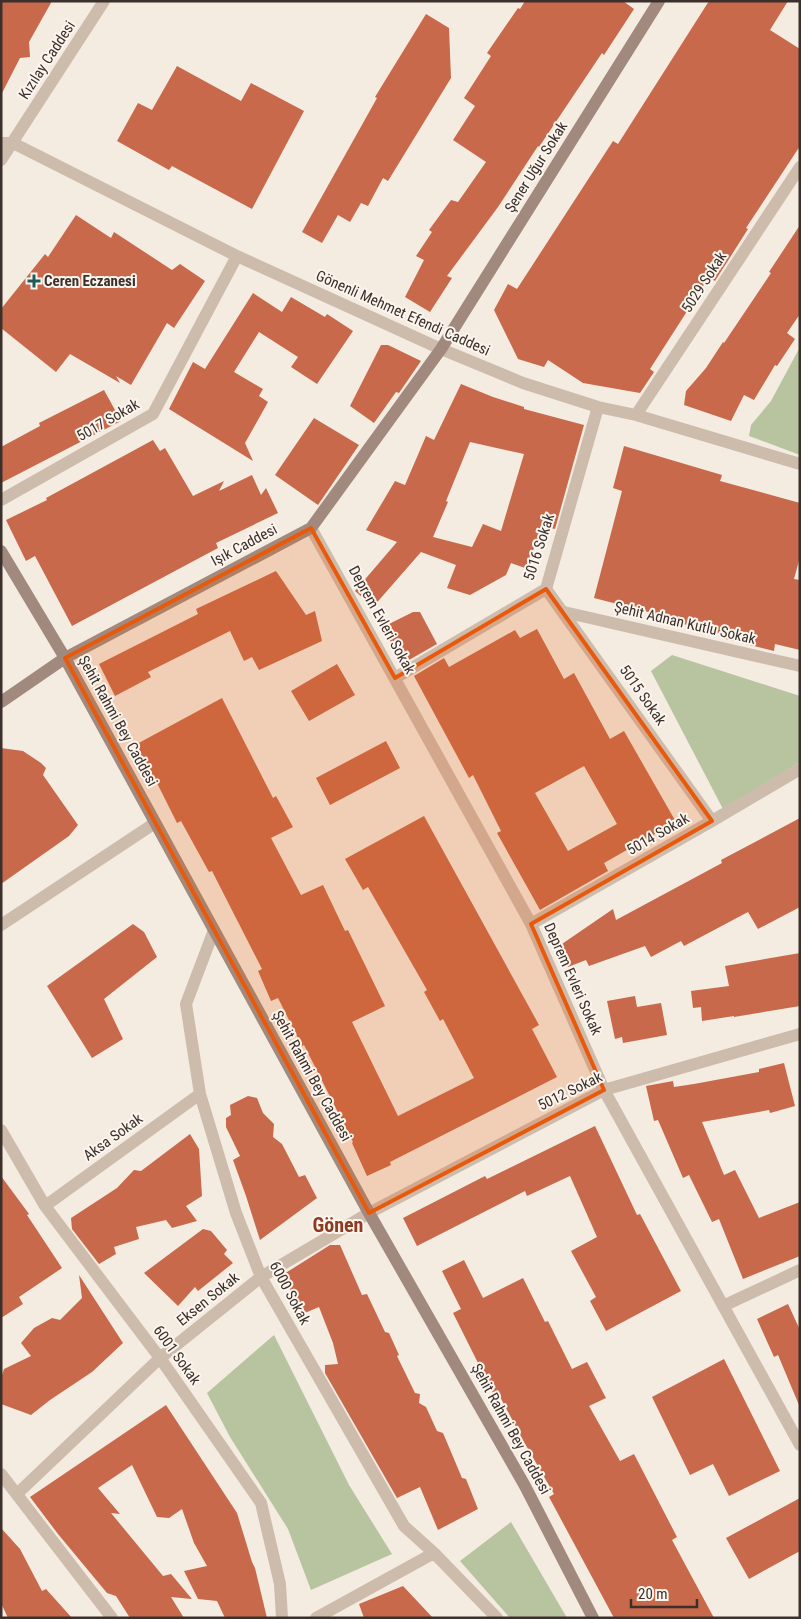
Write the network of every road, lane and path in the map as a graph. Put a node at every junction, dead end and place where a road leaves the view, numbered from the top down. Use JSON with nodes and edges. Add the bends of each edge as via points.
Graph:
{"nodes":[{"id":1,"x":104,"y":1,"type":"edge"},
{"id":2,"x":659,"y":1,"type":"edge"},
{"id":3,"x":7,"y":143,"type":"edge"},
{"id":4,"x":1,"y":160,"type":"edge"},
{"id":5,"x":800,"y":167,"type":"edge"},
{"id":6,"x":237,"y":256,"type":"junction"},
{"id":7,"x":440,"y":349,"type":"junction"},
{"id":8,"x":598,"y":407,"type":"junction"},
{"id":9,"x":636,"y":415,"type":"junction"},
{"id":10,"x":800,"y":464,"type":"edge"},
{"id":11,"x":1,"y":500,"type":"edge"},
{"id":12,"x":311,"y":528,"type":"junction"},
{"id":13,"x":1,"y":551,"type":"edge"},
{"id":14,"x":546,"y":589,"type":"junction"},
{"id":15,"x":564,"y":612,"type":"junction"},
{"id":16,"x":66,"y":658,"type":"junction"},
{"id":17,"x":800,"y":666,"type":"edge"},
{"id":18,"x":395,"y":678,"type":"junction"},
{"id":19,"x":1,"y":702,"type":"edge"},
{"id":20,"x":800,"y":769,"type":"edge"},
{"id":21,"x":712,"y":822,"type":"junction"},
{"id":22,"x":155,"y":823,"type":"junction"},
{"id":23,"x":531,"y":924,"type":"junction"},
{"id":24,"x":1,"y":925,"type":"edge"},
{"id":25,"x":214,"y":930,"type":"junction"},
{"id":26,"x":800,"y":1034,"type":"edge"},
{"id":27,"x":604,"y":1090,"type":"junction"},
{"id":28,"x":200,"y":1094,"type":"junction"},
{"id":29,"x":1,"y":1130,"type":"edge"},
{"id":30,"x":44,"y":1206,"type":"junction"},
{"id":31,"x":369,"y":1213,"type":"junction"},
{"id":32,"x":800,"y":1270,"type":"edge"},
{"id":33,"x":261,"y":1277,"type":"junction"},
{"id":34,"x":723,"y":1306,"type":"junction"},
{"id":35,"x":160,"y":1358,"type":"junction"},
{"id":36,"x":800,"y":1445,"type":"edge"},
{"id":37,"x":1,"y":1474,"type":"edge"},
{"id":38,"x":18,"y":1493,"type":"junction"},
{"id":39,"x":434,"y":1553,"type":"junction"},
{"id":40,"x":112,"y":1618,"type":"edge"},
{"id":41,"x":282,"y":1618,"type":"edge"},
{"id":42,"x":316,"y":1618,"type":"edge"},
{"id":43,"x":497,"y":1618,"type":"edge"},
{"id":44,"x":593,"y":1618,"type":"edge"}],
"edges":[{"from":1,"to":3,"type":"street","name":"Kızılay Caddesi"},
{"from":2,"to":7,"type":"main road","name":"Şener Uğur Sokak"},
{"from":3,"to":4,"type":"street","name":"Kızılay Caddesi"},
{"from":3,"to":6,"type":"street","name":"Gönenli Mehmet Efendi Caddesi"},
{"from":5,"to":9,"type":"street","name":"5029 Sokak"},
{"from":6,"to":7,"type":"street","name":"Gönenli Mehmet Efendi Caddesi"},
{"from":6,"to":11,"type":"street","name":"5017 Sokak","via":[[153,414]]},
{"from":7,"to":8,"type":"street","name":"Gönenli Mehmet Efendi Caddesi","via":[[523,383]]},
{"from":7,"to":12,"type":"main road","name":"Işık Caddesi"},
{"from":8,"to":9,"type":"street","name":"Gönenli Mehmet Efendi Caddesi"},
{"from":8,"to":14,"type":"street","name":"5016 Sokak"},
{"from":9,"to":10,"type":"street","name":"Gönenli Mehmet Efendi Caddesi"},
{"from":12,"to":16,"type":"main road","name":"Işık Caddesi"},
{"from":12,"to":18,"type":"street","name":"Deprem Evleri Sokak"},
{"from":13,"to":16,"type":"main road","name":"Şehit Rahmi Bey Caddesi"},
{"from":14,"to":15,"type":"street","name":"5015 Sokak"},
{"from":14,"to":18,"type":"street","name":"5016 Sokak"},
{"from":15,"to":17,"type":"street","name":"Şehit Adnan Kutlu Sokak"},
{"from":15,"to":21,"type":"street","name":"5015 Sokak"},
{"from":16,"to":19,"type":"main road","name":"Işık Caddesi"},
{"from":16,"to":22,"type":"main road","name":"Şehit Rahmi Bey Caddesi"},
{"from":18,"to":23,"type":"street","name":"Deprem Evleri Sokak"},
{"from":20,"to":21,"type":"street","name":"5014 Sokak"},
{"from":21,"to":23,"type":"street","name":"5014 Sokak"},
{"from":22,"to":24,"type":"street"},
{"from":22,"to":25,"type":"main road","name":"Şehit Rahmi Bey Caddesi"},
{"from":23,"to":27,"type":"street","name":"Deprem Evleri Sokak"},
{"from":25,"to":28,"type":"street","name":"6000 Sokak","via":[[186,1004]]},
{"from":25,"to":31,"type":"main road","name":"Şehit Rahmi Bey Caddesi"},
{"from":26,"to":27,"type":"street","name":"5012 Sokak"},
{"from":27,"to":31,"type":"street","name":"5012 Sokak"},
{"from":27,"to":34,"type":"street","name":"Deprem Evleri Sokak"},
{"from":28,"to":30,"type":"street","name":"Aksa Sokak"},
{"from":28,"to":33,"type":"street","name":"6000 Sokak","via":[[236,1213]]},
{"from":29,"to":30,"type":"street","name":"6001 Sokak"},
{"from":30,"to":35,"type":"street","name":"6001 Sokak"},
{"from":31,"to":33,"type":"street","name":"Eksen Sokak"},
{"from":31,"to":44,"type":"main road","name":"Şehit Rahmi Bey Caddesi","via":[[525,1486]]},
{"from":32,"to":34,"type":"street"},
{"from":33,"to":35,"type":"street","name":"Eksen Sokak"},
{"from":33,"to":39,"type":"street","name":"6000 Sokak","via":[[404,1526]]},
{"from":34,"to":36,"type":"street","name":"Deprem Evleri Sokak"},
{"from":35,"to":38,"type":"street","name":"Eksen Sokak"},
{"from":35,"to":41,"type":"street","name":"6001 Sokak","via":[[261,1503],[280,1584]]},
{"from":37,"to":38,"type":"street"},
{"from":38,"to":40,"type":"street"},
{"from":39,"to":42,"type":"street"},
{"from":39,"to":43,"type":"street","name":"6000 Sokak"}]}
